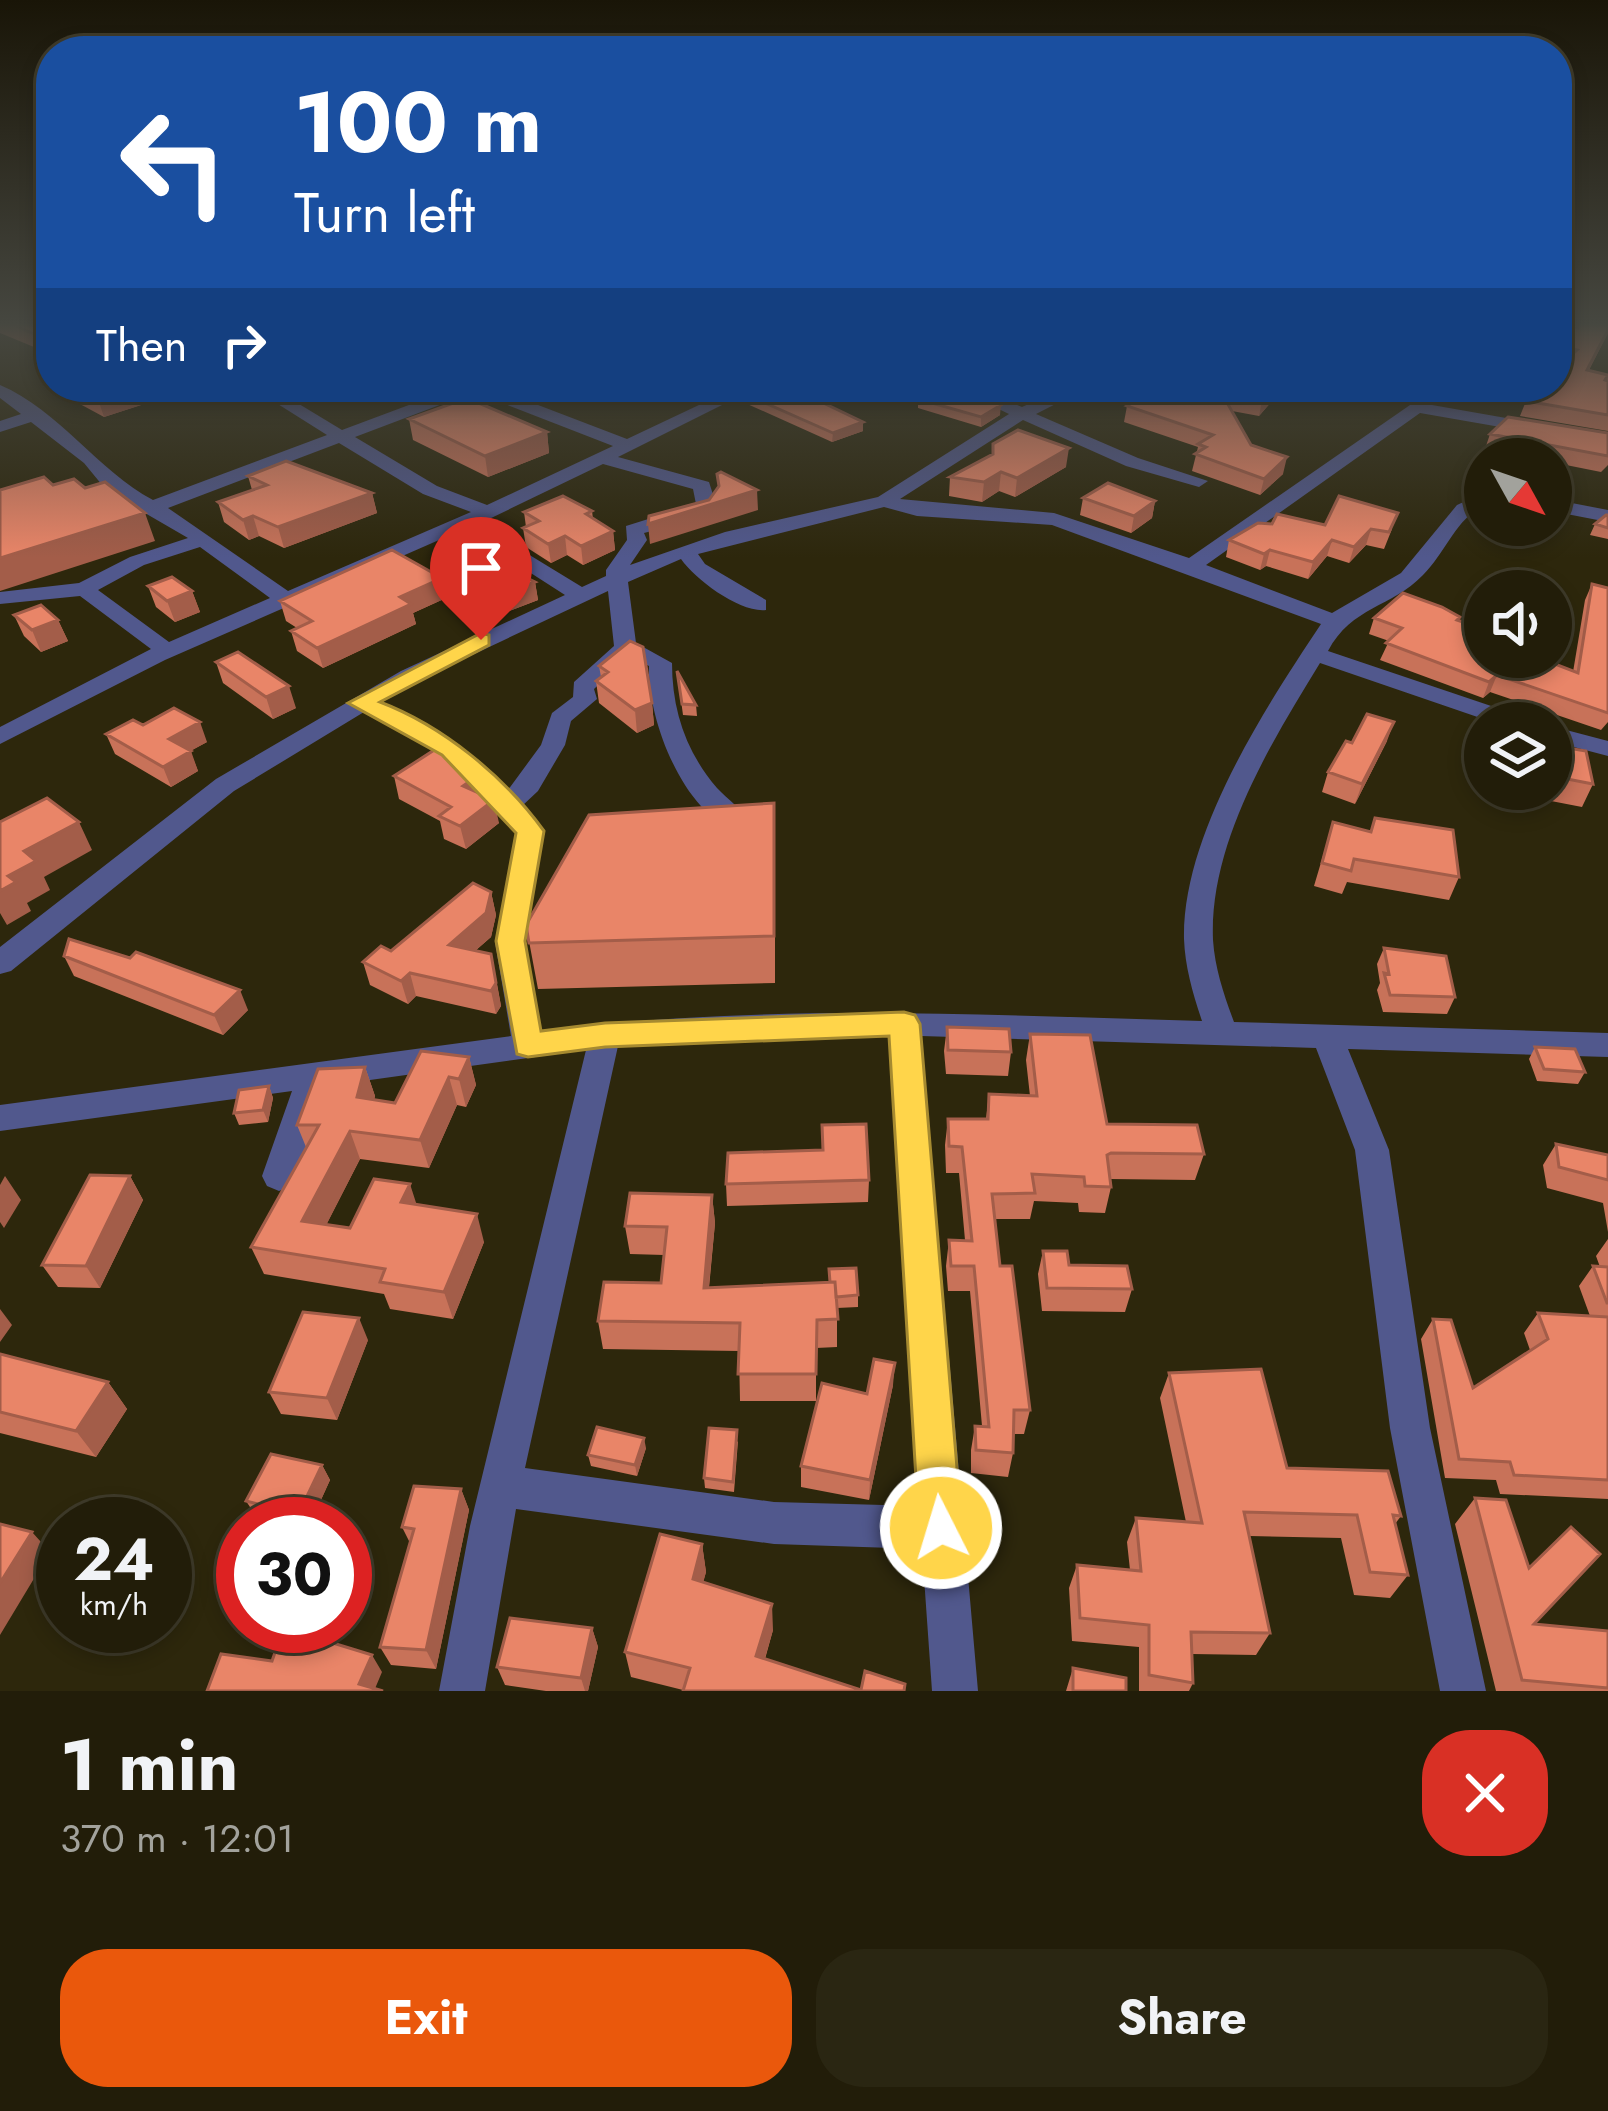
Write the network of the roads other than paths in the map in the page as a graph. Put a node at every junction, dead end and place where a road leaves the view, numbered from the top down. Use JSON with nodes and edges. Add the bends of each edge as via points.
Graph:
{"nodes":[{"id":1,"x":11,"y":400,"type":"edge"},
{"id":2,"x":283,"y":402,"type":"edge"},
{"id":3,"x":433,"y":402,"type":"edge"},
{"id":4,"x":514,"y":402,"type":"edge"},
{"id":5,"x":718,"y":402,"type":"edge"},
{"id":6,"x":998,"y":402,"type":"edge"},
{"id":7,"x":1046,"y":402,"type":"edge"},
{"id":8,"x":1427,"y":402,"type":"edge"},
{"id":9,"x":1418,"y":409,"type":"junction"},
{"id":10,"x":1023,"y":412,"type":"junction"},
{"id":11,"x":32,"y":416,"type":"junction"},
{"id":12,"x":0,"y":427,"type":"edge"},
{"id":13,"x":338,"y":437,"type":"junction"},
{"id":14,"x":1608,"y":440,"type":"edge"},
{"id":15,"x":627,"y":445,"type":"junction"},
{"id":16,"x":602,"y":458,"type":"junction"},
{"id":17,"x":1199,"y":481,"type":"dead end"},
{"id":18,"x":884,"y":501,"type":"junction"},
{"id":19,"x":153,"y":507,"type":"junction"},
{"id":20,"x":1464,"y":507,"type":"edge"},
{"id":21,"x":1572,"y":510,"type":"edge"},
{"id":22,"x":481,"y":515,"type":"junction"},
{"id":23,"x":1608,"y":516,"type":"edge"},
{"id":24,"x":732,"y":536,"type":"junction"},
{"id":25,"x":203,"y":540,"type":"junction"},
{"id":26,"x":638,"y":540,"type":"junction"},
{"id":27,"x":685,"y":551,"type":"junction"},
{"id":28,"x":1191,"y":566,"type":"junction"},
{"id":29,"x":618,"y":578,"type":"junction"},
{"id":30,"x":84,"y":590,"type":"junction"},
{"id":31,"x":579,"y":595,"type":"junction"},
{"id":32,"x":0,"y":598,"type":"edge"},
{"id":33,"x":284,"y":598,"type":"junction"},
{"id":34,"x":758,"y":605,"type":"dead end"},
{"id":35,"x":1335,"y":622,"type":"junction"},
{"id":36,"x":625,"y":646,"type":"junction"},
{"id":37,"x":167,"y":650,"type":"junction"},
{"id":38,"x":1315,"y":654,"type":"junction"},
{"id":39,"x":360,"y":703,"type":"junction"},
{"id":40,"x":1464,"y":705,"type":"edge"},
{"id":41,"x":0,"y":737,"type":"edge"},
{"id":42,"x":1572,"y":739,"type":"edge"},
{"id":43,"x":1608,"y":749,"type":"edge"},
{"id":44,"x":507,"y":805,"type":"junction"},
{"id":45,"x":738,"y":823,"type":"edge"},
{"id":46,"x":0,"y":963,"type":"edge"},
{"id":47,"x":904,"y":1024,"type":"junction"},
{"id":48,"x":605,"y":1035,"type":"junction"},
{"id":49,"x":1223,"y":1035,"type":"junction"},
{"id":50,"x":1327,"y":1037,"type":"junction"},
{"id":51,"x":528,"y":1045,"type":"junction"},
{"id":52,"x":1608,"y":1045,"type":"edge"},
{"id":53,"x":315,"y":1073,"type":"junction"},
{"id":54,"x":0,"y":1118,"type":"edge"},
{"id":55,"x":279,"y":1176,"type":"dead end"},
{"id":56,"x":502,"y":1486,"type":"junction"},
{"id":57,"x":941,"y":1528,"type":"junction"},
{"id":58,"x":462,"y":1691,"type":"edge"},
{"id":59,"x":955,"y":1691,"type":"edge"},
{"id":60,"x":1463,"y":1691,"type":"edge"}],
"edges":[{"from":1,"to":11,"type":"street"},
{"from":2,"to":13,"type":"street"},
{"from":3,"to":13,"type":"street"},
{"from":4,"to":15,"type":"street"},
{"from":5,"to":15,"type":"street"},
{"from":6,"to":10,"type":"street"},
{"from":7,"to":10,"type":"street"},
{"from":8,"to":9,"type":"street"},
{"from":9,"to":14,"type":"street"},
{"from":9,"to":28,"type":"street"},
{"from":10,"to":17,"type":"street","via":[[1132,462]]},
{"from":10,"to":18,"type":"street"},
{"from":11,"to":12,"type":"street"},
{"from":11,"to":19,"type":"street","via":[[114,488]]},
{"from":13,"to":19,"type":"street"},
{"from":13,"to":22,"type":"street"},
{"from":15,"to":16,"type":"street"},
{"from":16,"to":22,"type":"street"},
{"from":16,"to":26,"type":"street","via":[[701,486],[702,512],[649,522],[633,530]]},
{"from":18,"to":24,"type":"street"},
{"from":18,"to":28,"type":"street","via":[[1054,519]]},
{"from":19,"to":25,"type":"street"},
{"from":20,"to":35,"type":"street","via":[[1418,570]]},
{"from":21,"to":23,"type":"street"},
{"from":22,"to":31,"type":"street","via":[[516,555]]},
{"from":22,"to":33,"type":"street"},
{"from":24,"to":26,"type":"street"},
{"from":24,"to":27,"type":"street"},
{"from":25,"to":30,"type":"street","via":[[137,561]]},
{"from":25,"to":33,"type":"street"},
{"from":26,"to":29,"type":"street"},
{"from":27,"to":29,"type":"street"},
{"from":27,"to":34,"type":"street"},
{"from":28,"to":35,"type":"street"},
{"from":29,"to":31,"type":"street"},
{"from":29,"to":36,"type":"street"},
{"from":30,"to":32,"type":"street"},
{"from":30,"to":37,"type":"street"},
{"from":31,"to":39,"type":"street"},
{"from":33,"to":37,"type":"street"},
{"from":35,"to":38,"type":"street"},
{"from":36,"to":44,"type":"street","via":[[582,687],[585,699],[560,718],[554,745]]},
{"from":36,"to":45,"type":"street","via":[[661,662],[664,722],[717,807]]},
{"from":37,"to":41,"type":"street"},
{"from":38,"to":40,"type":"street"},
{"from":38,"to":49,"type":"street","via":[[1245,776],[1203,900],[1200,973]]},
{"from":39,"to":44,"type":"street","via":[[451,750]]},
{"from":39,"to":46,"type":"street","via":[[225,785]]},
{"from":42,"to":43,"type":"street"},
{"from":44,"to":51,"type":"street","via":[[530,831],[510,941]]},
{"from":47,"to":48,"type":"street"},
{"from":47,"to":49,"type":"street"},
{"from":47,"to":57,"type":"street"},
{"from":48,"to":51,"type":"street"},
{"from":48,"to":56,"type":"street"},
{"from":49,"to":50,"type":"street"},
{"from":50,"to":52,"type":"street"},
{"from":50,"to":60,"type":"street","via":[[1372,1150],[1410,1428]]},
{"from":51,"to":53,"type":"street"},
{"from":53,"to":54,"type":"street"},
{"from":53,"to":55,"type":"street"},
{"from":56,"to":57,"type":"street","via":[[774,1522]]},
{"from":56,"to":58,"type":"street"},
{"from":57,"to":59,"type":"street"}]}
